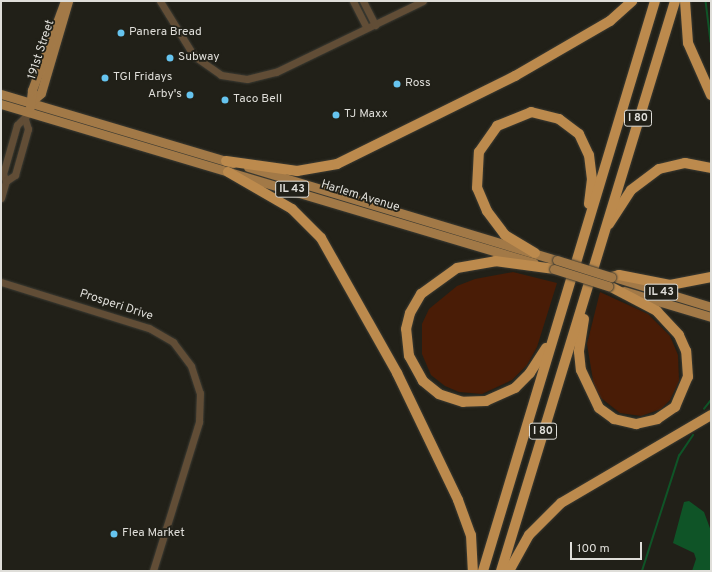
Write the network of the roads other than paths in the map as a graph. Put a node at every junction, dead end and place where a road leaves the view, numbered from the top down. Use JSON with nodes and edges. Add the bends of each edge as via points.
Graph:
{"nodes":[{"id":1,"x":65,"y":1,"type":"edge"},
{"id":2,"x":68,"y":1,"type":"edge"},
{"id":3,"x":160,"y":1,"type":"edge"},
{"id":4,"x":353,"y":1,"type":"edge"},
{"id":5,"x":363,"y":1,"type":"edge"},
{"id":6,"x":422,"y":1,"type":"edge"},
{"id":7,"x":632,"y":1,"type":"edge"},
{"id":8,"x":656,"y":1,"type":"edge"},
{"id":9,"x":675,"y":1,"type":"edge"},
{"id":10,"x":685,"y":1,"type":"edge"},
{"id":11,"x":375,"y":25,"type":"junction"},
{"id":12,"x":367,"y":28,"type":"junction"},
{"id":13,"x":1,"y":94,"type":"edge"},
{"id":14,"x":711,"y":95,"type":"edge"},
{"id":15,"x":31,"y":102,"type":"junction"},
{"id":16,"x":1,"y":104,"type":"edge"},
{"id":17,"x":26,"y":116,"type":"junction"},
{"id":18,"x":226,"y":161,"type":"junction"},
{"id":19,"x":711,"y":168,"type":"edge"},
{"id":20,"x":228,"y":172,"type":"junction"},
{"id":21,"x":6,"y":181,"type":"junction"},
{"id":22,"x":1,"y":198,"type":"edge"},
{"id":23,"x":585,"y":233,"type":"junction"},
{"id":24,"x":602,"y":236,"type":"junction"},
{"id":25,"x":535,"y":253,"type":"junction"},
{"id":26,"x":556,"y":265,"type":"junction"},
{"id":27,"x":711,"y":277,"type":"edge"},
{"id":28,"x":1,"y":282,"type":"edge"},
{"id":29,"x":610,"y":283,"type":"junction"},
{"id":30,"x":586,"y":291,"type":"junction"},
{"id":31,"x":711,"y":307,"type":"edge"},
{"id":32,"x":711,"y":317,"type":"edge"},
{"id":33,"x":556,"y":329,"type":"junction"},
{"id":34,"x":711,"y":415,"type":"edge"},
{"id":35,"x":153,"y":571,"type":"edge"},
{"id":36,"x":473,"y":571,"type":"edge"},
{"id":37,"x":483,"y":571,"type":"edge"},
{"id":38,"x":501,"y":571,"type":"edge"},
{"id":39,"x":509,"y":571,"type":"edge"}],
"edges":[{"from":1,"to":15,"type":"main road","name":"191st Street","via":[[34,83]]},
{"from":2,"to":15,"type":"main road","name":"191st Street","via":[[40,93]]},
{"from":3,"to":12,"type":"street","via":[[194,56],[221,75],[236,78],[255,79],[276,72]]},
{"from":4,"to":12,"type":"street"},
{"from":5,"to":11,"type":"street"},
{"from":6,"to":11,"type":"street"},
{"from":7,"to":18,"type":"highway","via":[[610,21],[522,73],[337,164],[297,171]]},
{"from":8,"to":23,"type":"highway","number":"I 80"},
{"from":9,"to":24,"type":"highway","number":"I 80"},
{"from":10,"to":14,"type":"highway","via":[[688,43]]},
{"from":11,"to":12,"type":"street"},
{"from":13,"to":15,"type":"main road","name":"Harlem Avenue","number":"IL 43"},
{"from":15,"to":17,"type":"main road","name":"191st Street"},
{"from":15,"to":18,"type":"main road","name":"Harlem Avenue","number":"IL 43"},
{"from":16,"to":17,"type":"main road","name":"Harlem Avenue","number":"IL 43"},
{"from":17,"to":20,"type":"main road","name":"Harlem Avenue","number":"IL 43"},
{"from":17,"to":21,"type":"street","name":"191st Street","via":[[17,126],[3,174]]},
{"from":17,"to":21,"type":"street","name":"191st Street","via":[[28,129],[15,175]]},
{"from":18,"to":25,"type":"main road","name":"Harlem Avenue","number":"IL 43"},
{"from":19,"to":24,"type":"highway","via":[[677,164],[648,175],[627,195]]},
{"from":20,"to":26,"type":"main road","name":"Harlem Avenue","number":"IL 43"},
{"from":20,"to":36,"type":"highway","via":[[292,209],[321,238],[397,373],[458,500],[471,535]]},
{"from":21,"to":22,"type":"street","name":"191st Street"},
{"from":23,"to":25,"type":"highway","via":[[592,179],[589,155],[579,134],[545,114],[519,115],[497,126],[483,143],[476,171],[478,188],[487,211],[505,235]]},
{"from":23,"to":33,"type":"highway","number":"I 80"},
{"from":24,"to":30,"type":"highway","number":"I 80"},
{"from":25,"to":26,"type":"main road","name":"Harlem Avenue","number":"IL 43"},
{"from":26,"to":29,"type":"main road","name":"Harlem Avenue","number":"IL 43","bridge":true},
{"from":26,"to":33,"type":"highway","via":[[474,262],[451,270],[432,282],[416,300],[408,320],[406,346],[417,373],[433,390],[458,401],[482,402],[508,393],[526,379]]},
{"from":27,"to":29,"type":"highway","via":[[670,285],[619,275]]},
{"from":28,"to":35,"type":"street","name":"Prosperi Drive","via":[[149,328],[173,342],[191,366],[200,393],[199,422]]},
{"from":29,"to":30,"type":"highway","via":[[662,315],[675,330],[686,351],[689,370],[685,391],[670,411],[652,421],[636,424],[614,419],[599,408],[589,394],[579,352],[588,301]]},
{"from":29,"to":31,"type":"main road","name":"Harlem Avenue","number":"IL 43"},
{"from":29,"to":32,"type":"main road","name":"Harlem Avenue","number":"IL 43"},
{"from":30,"to":38,"type":"highway","number":"I 80"},
{"from":33,"to":37,"type":"highway","number":"I 80"},
{"from":34,"to":39,"type":"highway","via":[[561,503],[529,535]]}]}
